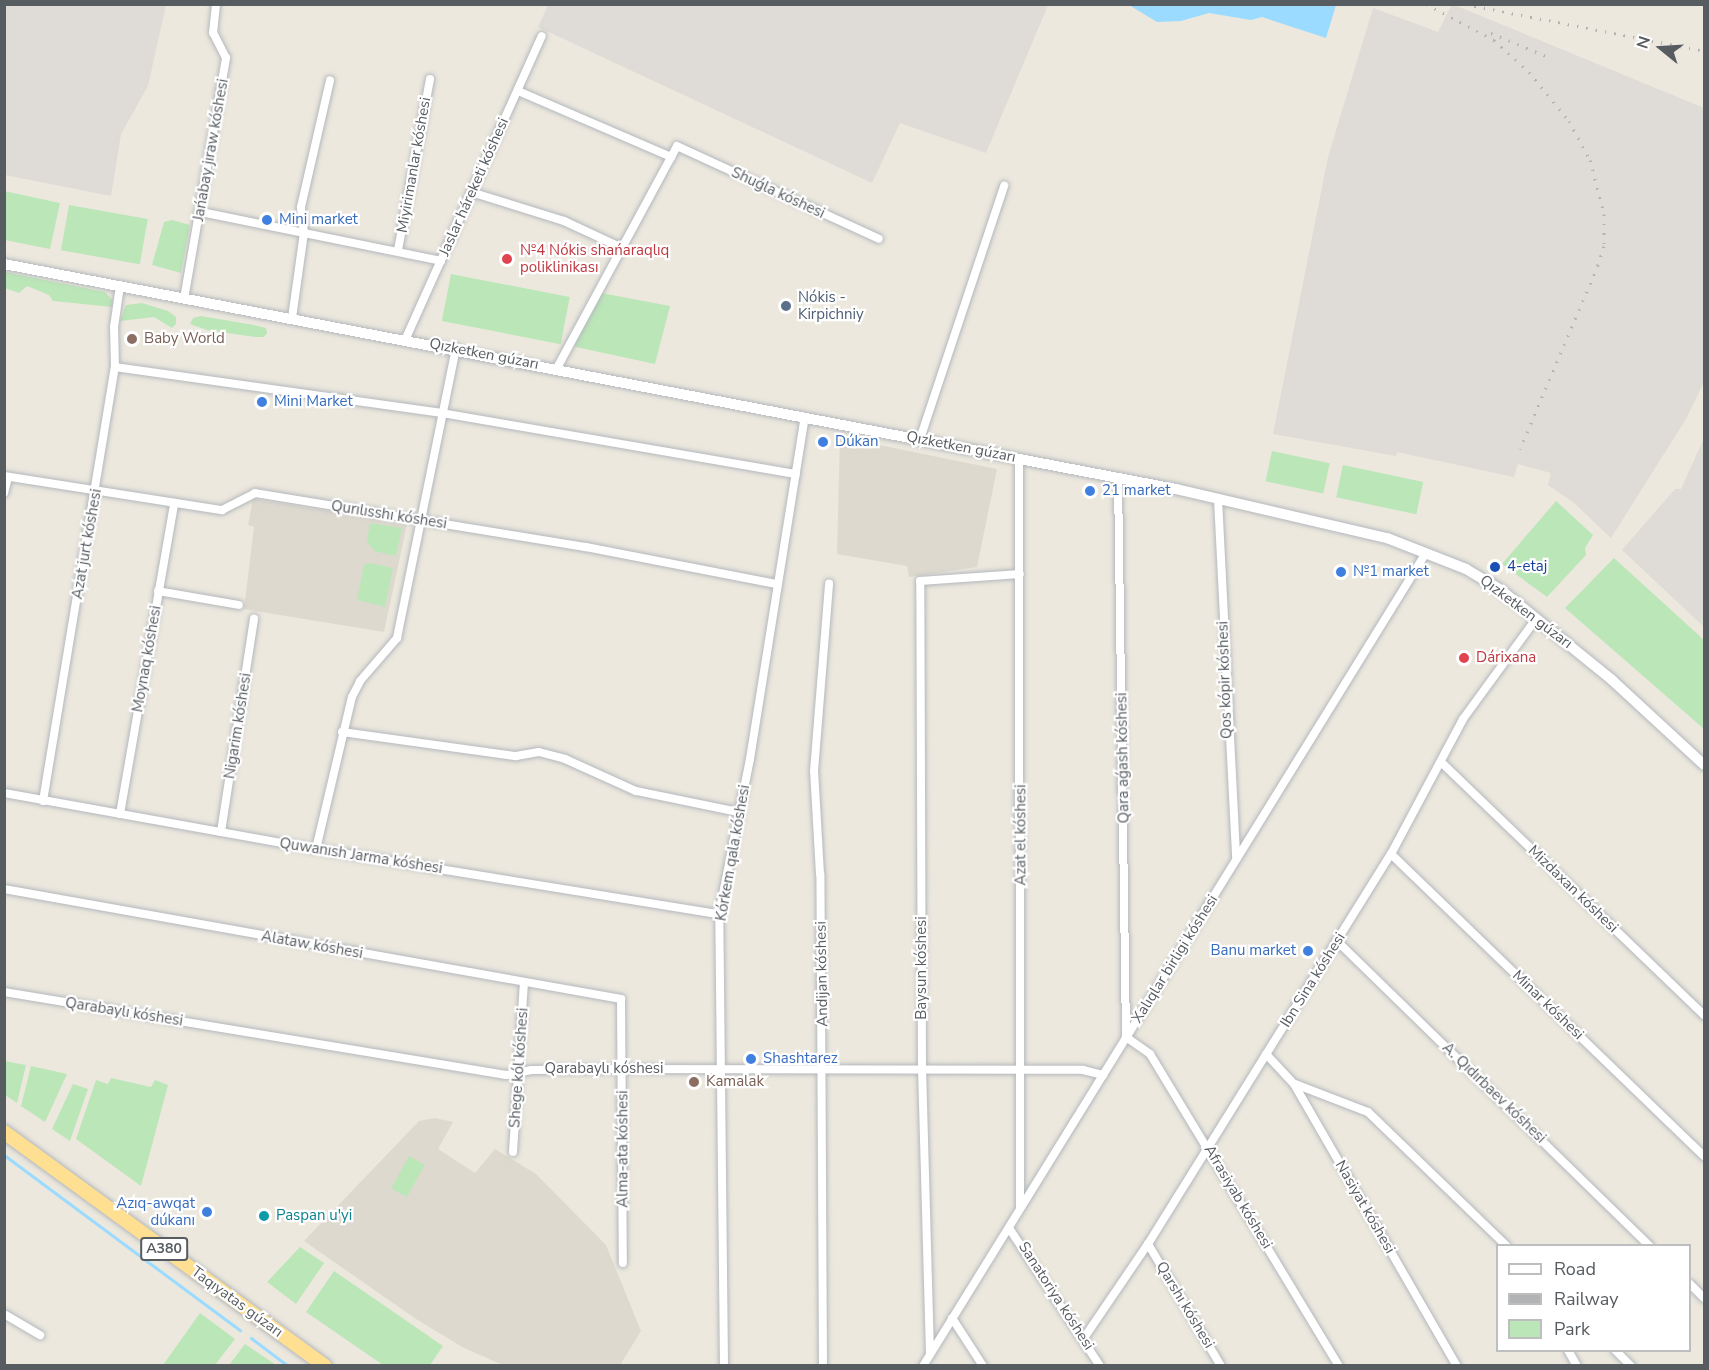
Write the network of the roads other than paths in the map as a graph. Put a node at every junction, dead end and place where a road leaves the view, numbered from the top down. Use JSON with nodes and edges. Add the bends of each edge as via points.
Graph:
{"nodes":[{"id":1,"x":216,"y":4,"type":"edge"},
{"id":2,"x":542,"y":36,"type":"dead end"},
{"id":3,"x":330,"y":80,"type":"dead end"},
{"id":4,"x":430,"y":80,"type":"dead end"},
{"id":5,"x":518,"y":91,"type":"junction"},
{"id":6,"x":671,"y":157,"type":"junction"},
{"id":7,"x":1004,"y":186,"type":"dead end"},
{"id":8,"x":471,"y":192,"type":"junction"},
{"id":9,"x":201,"y":212,"type":"junction"},
{"id":10,"x":304,"y":233,"type":"junction"},
{"id":11,"x":879,"y":239,"type":"dead end"},
{"id":12,"x":620,"y":247,"type":"junction"},
{"id":13,"x":398,"y":250,"type":"junction"},
{"id":14,"x":441,"y":261,"type":"junction"},
{"id":15,"x":4,"y":264,"type":"edge"},
{"id":16,"x":120,"y":286,"type":"junction"},
{"id":17,"x":183,"y":299,"type":"junction"},
{"id":18,"x":292,"y":318,"type":"junction"},
{"id":19,"x":406,"y":339,"type":"junction"},
{"id":20,"x":456,"y":348,"type":"junction"},
{"id":21,"x":115,"y":367,"type":"junction"},
{"id":22,"x":557,"y":368,"type":"junction"},
{"id":23,"x":442,"y":413,"type":"junction"},
{"id":24,"x":805,"y":417,"type":"junction"},
{"id":25,"x":920,"y":439,"type":"junction"},
{"id":26,"x":1019,"y":459,"type":"junction"},
{"id":27,"x":796,"y":474,"type":"junction"},
{"id":28,"x":6,"y":477,"type":"edge"},
{"id":29,"x":1119,"y":478,"type":"junction"},
{"id":30,"x":97,"y":491,"type":"junction"},
{"id":31,"x":4,"y":493,"type":"edge"},
{"id":32,"x":1218,"y":499,"type":"junction"},
{"id":33,"x":174,"y":503,"type":"junction"},
{"id":34,"x":421,"y":520,"type":"junction"},
{"id":35,"x":1426,"y":553,"type":"junction"},
{"id":36,"x":1020,"y":574,"type":"junction"},
{"id":37,"x":777,"y":584,"type":"junction"},
{"id":38,"x":829,"y":584,"type":"dead end"},
{"id":39,"x":158,"y":591,"type":"junction"},
{"id":40,"x":239,"y":605,"type":"dead end"},
{"id":41,"x":254,"y":619,"type":"dead end"},
{"id":42,"x":1536,"y":619,"type":"junction"},
{"id":43,"x":342,"y":732,"type":"junction"},
{"id":44,"x":1442,"y":763,"type":"junction"},
{"id":45,"x":1704,"y":765,"type":"edge"},
{"id":46,"x":4,"y":793,"type":"edge"},
{"id":47,"x":44,"y":801,"type":"junction"},
{"id":48,"x":738,"y":812,"type":"junction"},
{"id":49,"x":120,"y":814,"type":"junction"},
{"id":50,"x":221,"y":832,"type":"junction"},
{"id":51,"x":316,"y":849,"type":"junction"},
{"id":52,"x":1391,"y":854,"type":"junction"},
{"id":53,"x":1236,"y":860,"type":"junction"},
{"id":54,"x":4,"y":889,"type":"edge"},
{"id":55,"x":719,"y":914,"type":"junction"},
{"id":56,"x":1337,"y":941,"type":"junction"},
{"id":57,"x":524,"y":984,"type":"junction"},
{"id":58,"x":4,"y":992,"type":"edge"},
{"id":59,"x":621,"y":999,"type":"joint"},
{"id":60,"x":1704,"y":1015,"type":"edge"},
{"id":61,"x":1126,"y":1037,"type":"junction"},
{"id":62,"x":1266,"y":1054,"type":"junction"},
{"id":63,"x":622,"y":1069,"type":"junction"},
{"id":64,"x":722,"y":1069,"type":"junction"},
{"id":65,"x":1022,"y":1070,"type":"junction"},
{"id":66,"x":823,"y":1071,"type":"junction"},
{"id":67,"x":922,"y":1071,"type":"junction"},
{"id":68,"x":520,"y":1074,"type":"junction"},
{"id":69,"x":1103,"y":1075,"type":"junction"},
{"id":70,"x":1294,"y":1084,"type":"junction"},
{"id":71,"x":4,"y":1132,"type":"edge"},
{"id":72,"x":1208,"y":1146,"type":"junction"},
{"id":73,"x":513,"y":1152,"type":"dead end"},
{"id":74,"x":1704,"y":1156,"type":"edge"},
{"id":75,"x":1020,"y":1211,"type":"junction"},
{"id":76,"x":1009,"y":1228,"type":"junction"},
{"id":77,"x":1148,"y":1244,"type":"junction"},
{"id":78,"x":1506,"y":1244,"type":"edge"},
{"id":79,"x":1649,"y":1244,"type":"edge"},
{"id":80,"x":623,"y":1263,"type":"dead end"},
{"id":81,"x":1691,"y":1286,"type":"edge"},
{"id":82,"x":1704,"y":1298,"type":"edge"},
{"id":83,"x":4,"y":1314,"type":"edge"},
{"id":84,"x":952,"y":1318,"type":"junction"},
{"id":85,"x":40,"y":1335,"type":"dead end"},
{"id":86,"x":1084,"y":1338,"type":"junction"},
{"id":87,"x":1569,"y":1352,"type":"edge"},
{"id":88,"x":1617,"y":1352,"type":"edge"},
{"id":89,"x":930,"y":1354,"type":"junction"},
{"id":90,"x":324,"y":1365,"type":"edge"},
{"id":91,"x":724,"y":1365,"type":"edge"},
{"id":92,"x":823,"y":1365,"type":"edge"},
{"id":93,"x":923,"y":1365,"type":"edge"},
{"id":94,"x":983,"y":1365,"type":"edge"},
{"id":95,"x":1100,"y":1365,"type":"edge"},
{"id":96,"x":1221,"y":1365,"type":"edge"},
{"id":97,"x":1339,"y":1365,"type":"edge"},
{"id":98,"x":1457,"y":1365,"type":"edge"},
{"id":99,"x":1577,"y":1365,"type":"edge"},
{"id":100,"x":1631,"y":1365,"type":"edge"}],
"edges":[{"from":1,"to":9,"type":"street","name":"Jańabay jıraw kóshesi","via":[[213,33],[226,58]]},
{"from":2,"to":5,"type":"street","name":"Jaslar háreketi kóshesi"},
{"from":3,"to":10,"type":"street","via":[[301,207]]},
{"from":4,"to":13,"type":"street","name":"Miyirimanlar kóshesi"},
{"from":5,"to":6,"type":"street"},
{"from":5,"to":8,"type":"street","name":"Jaslar háreketi kóshesi"},
{"from":6,"to":11,"type":"street","name":"Shuǵla kóshesi","via":[[677,147]]},
{"from":6,"to":12,"type":"street"},
{"from":7,"to":25,"type":"street"},
{"from":8,"to":12,"type":"street","via":[[564,221]]},
{"from":8,"to":14,"type":"street","name":"Jaslar háreketi kóshesi"},
{"from":9,"to":10,"type":"street"},
{"from":9,"to":17,"type":"street","name":"Jańabay jıraw kóshesi"},
{"from":10,"to":13,"type":"street"},
{"from":10,"to":18,"type":"street"},
{"from":12,"to":22,"type":"street"},
{"from":13,"to":14,"type":"street"},
{"from":14,"to":19,"type":"street","name":"Jaslar háreketi kóshesi"},
{"from":15,"to":16,"type":"street","name":"Qızketken gúzarı"},
{"from":16,"to":17,"type":"street","name":"Qızketken gúzarı"},
{"from":16,"to":21,"type":"street","name":"Azat jurt kóshesi","via":[[114,327]]},
{"from":17,"to":18,"type":"street","name":"Qızketken gúzarı"},
{"from":18,"to":19,"type":"street","name":"Qızketken gúzarı"},
{"from":19,"to":20,"type":"street","name":"Qızketken gúzarı"},
{"from":20,"to":22,"type":"street","name":"Qızketken gúzarı"},
{"from":20,"to":23,"type":"street"},
{"from":21,"to":23,"type":"street"},
{"from":21,"to":30,"type":"street","name":"Azat jurt kóshesi"},
{"from":22,"to":24,"type":"street","name":"Qızketken gúzarı"},
{"from":23,"to":27,"type":"street"},
{"from":23,"to":34,"type":"street"},
{"from":24,"to":25,"type":"street","name":"Qızketken gúzarı"},
{"from":24,"to":27,"type":"street","name":"Kórkem qala kóshesi"},
{"from":25,"to":26,"type":"street","name":"Qızketken gúzarı"},
{"from":26,"to":29,"type":"street","name":"Qızketken gúzarı"},
{"from":26,"to":36,"type":"street","name":"Azat el kóshesi"},
{"from":27,"to":37,"type":"street","name":"Kórkem qala kóshesi"},
{"from":28,"to":30,"type":"street","name":"Qurılısshı kóshesi"},
{"from":28,"to":31,"type":"street"},
{"from":29,"to":32,"type":"street","name":"Qızketken gúzarı"},
{"from":29,"to":61,"type":"street","name":"Qara aǵash kóshesi"},
{"from":30,"to":33,"type":"street","name":"Qurılısshı kóshesi"},
{"from":30,"to":47,"type":"street","name":"Azat jurt kóshesi"},
{"from":32,"to":35,"type":"street","name":"Qızketken gúzarı","via":[[1387,538]]},
{"from":32,"to":53,"type":"street","name":"Qos kópir kóshesi"},
{"from":33,"to":34,"type":"street","name":"Qurılısshı kóshesi","via":[[222,510],[255,493]]},
{"from":33,"to":39,"type":"street","name":"Moynaq kóshesi"},
{"from":34,"to":37,"type":"street","name":"Qurılısshı kóshesi"},
{"from":34,"to":43,"type":"street","via":[[397,638],[360,681]]},
{"from":35,"to":42,"type":"street","name":"Qızketken gúzarı","via":[[1466,569],[1501,590]]},
{"from":35,"to":53,"type":"street","name":"Xalıqlar birligi kóshesi"},
{"from":36,"to":65,"type":"street","name":"Azat el kóshesi"},
{"from":36,"to":67,"type":"street","name":"Baysun kóshesi","via":[[920,581]]},
{"from":37,"to":48,"type":"street","name":"Kórkem qala kóshesi"},
{"from":38,"to":66,"type":"street","name":"Andijan kóshesi","via":[[814,771]]},
{"from":39,"to":40,"type":"street"},
{"from":39,"to":49,"type":"street","name":"Moynaq kóshesi"},
{"from":41,"to":50,"type":"street","name":"Nigarim kóshesi"},
{"from":42,"to":44,"type":"street","name":"Ibn Sina kóshesi","via":[[1462,719]]},
{"from":42,"to":45,"type":"street","name":"Qızketken gúzarı","via":[[1612,680]]},
{"from":43,"to":48,"type":"street","via":[[516,756],[539,752],[565,759],[636,791]]},
{"from":43,"to":51,"type":"street"},
{"from":44,"to":52,"type":"street","name":"Ibn Sina kóshesi"},
{"from":44,"to":60,"type":"street","name":"Mizdaxan kóshesi"},
{"from":46,"to":47,"type":"street","name":"Quwanısh Jarma kóshesi"},
{"from":47,"to":49,"type":"street","name":"Quwanısh Jarma kóshesi"},
{"from":48,"to":55,"type":"street","name":"Kórkem qala kóshesi"},
{"from":49,"to":50,"type":"street","name":"Quwanısh Jarma kóshesi"},
{"from":50,"to":51,"type":"street","name":"Quwanısh Jarma kóshesi"},
{"from":51,"to":55,"type":"street","name":"Quwanısh Jarma kóshesi"},
{"from":52,"to":56,"type":"street","name":"Ibn Sina kóshesi"},
{"from":52,"to":74,"type":"street","name":"Minar kóshesi"},
{"from":53,"to":61,"type":"street","name":"Xalıqlar birligi kóshesi"},
{"from":54,"to":57,"type":"street","name":"Alataw kóshesi"},
{"from":55,"to":64,"type":"street","name":"Kórkem qala kóshesi"},
{"from":56,"to":62,"type":"street","name":"Ibn Sina kóshesi"},
{"from":56,"to":79,"type":"street","name":"A. Qıdırbaev kóshesi"},
{"from":57,"to":59,"type":"street","name":"Alataw kóshesi"},
{"from":57,"to":68,"type":"street","name":"Shege kól kóshesi"},
{"from":58,"to":68,"type":"street","name":"Qarabaylı kóshesi","via":[[506,1075]]},
{"from":59,"to":63,"type":"street","name":"Alma-ata kóshesi"},
{"from":61,"to":69,"type":"street","name":"Xalıqlar birligi kóshesi"},
{"from":61,"to":72,"type":"street","name":"Afrasiyab kóshesi","via":[[1150,1054]]},
{"from":62,"to":70,"type":"street","name":"Nasiyat kóshesi"},
{"from":62,"to":72,"type":"street","name":"Ibn Sina kóshesi"},
{"from":63,"to":64,"type":"street","name":"Qarabaylı kóshesi"},
{"from":63,"to":68,"type":"street","name":"Qarabaylı kóshesi","via":[[532,1070]]},
{"from":63,"to":80,"type":"street","name":"Alma-ata kóshesi"},
{"from":64,"to":66,"type":"street","name":"Qarabaylı kóshesi"},
{"from":64,"to":91,"type":"street","name":"Kórkem qala kóshesi"},
{"from":65,"to":67,"type":"street","name":"Qarabaylı kóshesi"},
{"from":65,"to":69,"type":"street","name":"Qarabaylı kóshesi","via":[[1083,1070]]},
{"from":65,"to":75,"type":"street","name":"Azat el kóshesi"},
{"from":66,"to":67,"type":"street","name":"Qarabaylı kóshesi"},
{"from":66,"to":92,"type":"street","name":"Andijan kóshesi"},
{"from":67,"to":89,"type":"street","name":"Baysun kóshesi"},
{"from":68,"to":73,"type":"street","name":"Shege kól kóshesi"},
{"from":69,"to":75,"type":"street","name":"Xalıqlar birligi kóshesi"},
{"from":70,"to":78,"type":"street","via":[[1368,1112]]},
{"from":70,"to":98,"type":"street","name":"Nasiyat kóshesi"},
{"from":71,"to":90,"type":"highway","name":"Taqıyatas gúzarı","number":"A380"},
{"from":72,"to":77,"type":"street","name":"Ibn Sina kóshesi"},
{"from":72,"to":97,"type":"street","name":"Afrasiyab kóshesi"},
{"from":75,"to":76,"type":"street","name":"Xalıqlar birligi kóshesi"},
{"from":76,"to":84,"type":"street","name":"Xalıqlar birligi kóshesi"},
{"from":76,"to":86,"type":"street","name":"Sanatoriya kóshesi"},
{"from":77,"to":86,"type":"street","name":"Ibn Sina kóshesi"},
{"from":77,"to":96,"type":"street","name":"Qarshı kóshesi"},
{"from":81,"to":82,"type":"street"},
{"from":83,"to":85,"type":"street"},
{"from":84,"to":89,"type":"street","name":"Xalıqlar birligi kóshesi"},
{"from":84,"to":94,"type":"street"},
{"from":86,"to":95,"type":"street","name":"Sanatoriya kóshesi"},
{"from":87,"to":99,"type":"street"},
{"from":88,"to":100,"type":"street"},
{"from":89,"to":93,"type":"street","name":"Xalıqlar birligi kóshesi"}]}
